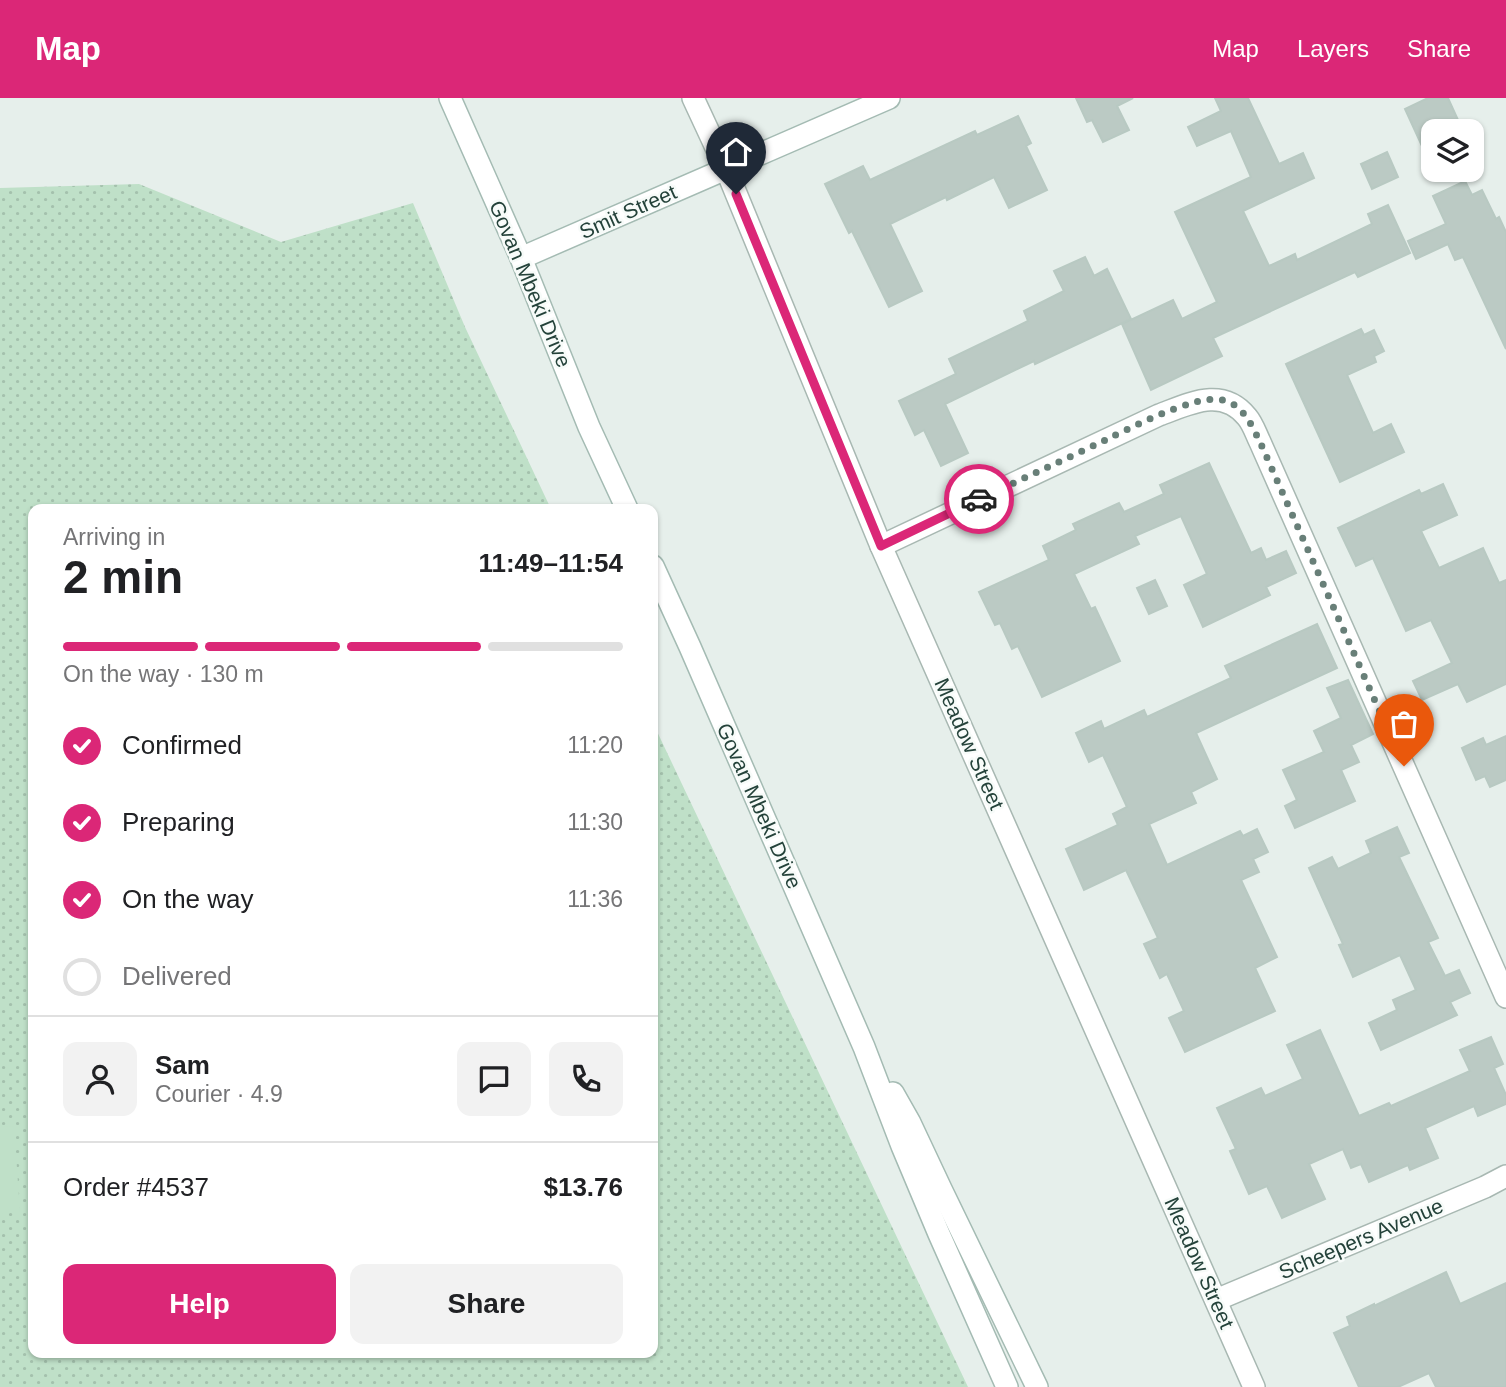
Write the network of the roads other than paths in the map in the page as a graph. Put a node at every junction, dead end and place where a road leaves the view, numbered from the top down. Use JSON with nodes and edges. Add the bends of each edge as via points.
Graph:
{"nodes":[{"id":1,"x":450,"y":98,"type":"edge"},
{"id":2,"x":694,"y":98,"type":"edge"},
{"id":3,"x":889,"y":98,"type":"edge"},
{"id":4,"x":726,"y":169,"type":"junction"},
{"id":5,"x":521,"y":258,"type":"junction"},
{"id":6,"x":625,"y":504,"type":"edge"},
{"id":7,"x":881,"y":546,"type":"junction"},
{"id":8,"x":658,"y":577,"type":"edge"},
{"id":9,"x":1506,"y":998,"type":"edge"},
{"id":10,"x":864,"y":1046,"type":"junction"},
{"id":11,"x":1506,"y":1176,"type":"edge"},
{"id":12,"x":1216,"y":1300,"type":"junction"},
{"id":13,"x":1007,"y":1387,"type":"edge"},
{"id":14,"x":1037,"y":1387,"type":"edge"},
{"id":15,"x":1254,"y":1387,"type":"edge"}],
"edges":[{"from":1,"to":5,"type":"street","name":"Govan Mbeki Drive"},
{"from":2,"to":4,"type":"street","name":"Meadow Street"},
{"from":3,"to":4,"type":"street","name":"Smit Street"},
{"from":4,"to":5,"type":"street","name":"Smit Street"},
{"from":4,"to":7,"type":"street","name":"Meadow Street"},
{"from":5,"to":6,"type":"street","name":"Govan Mbeki Drive"},
{"from":7,"to":9,"type":"street","via":[[1159,415],[1195,402],[1221,399],[1236,406],[1266,455]]},
{"from":7,"to":12,"type":"street","name":"Meadow Street"},
{"from":8,"to":10,"type":"street","name":"Govan Mbeki Drive"},
{"from":10,"to":13,"type":"street","name":"Govan Mbeki Drive","via":[[902,1146]]},
{"from":10,"to":14,"type":"street","name":"Govan Mbeki Drive","via":[[910,1123]]},
{"from":11,"to":12,"type":"street","name":"Scheepers Avenue"},
{"from":12,"to":15,"type":"street","name":"Meadow Street"}]}
